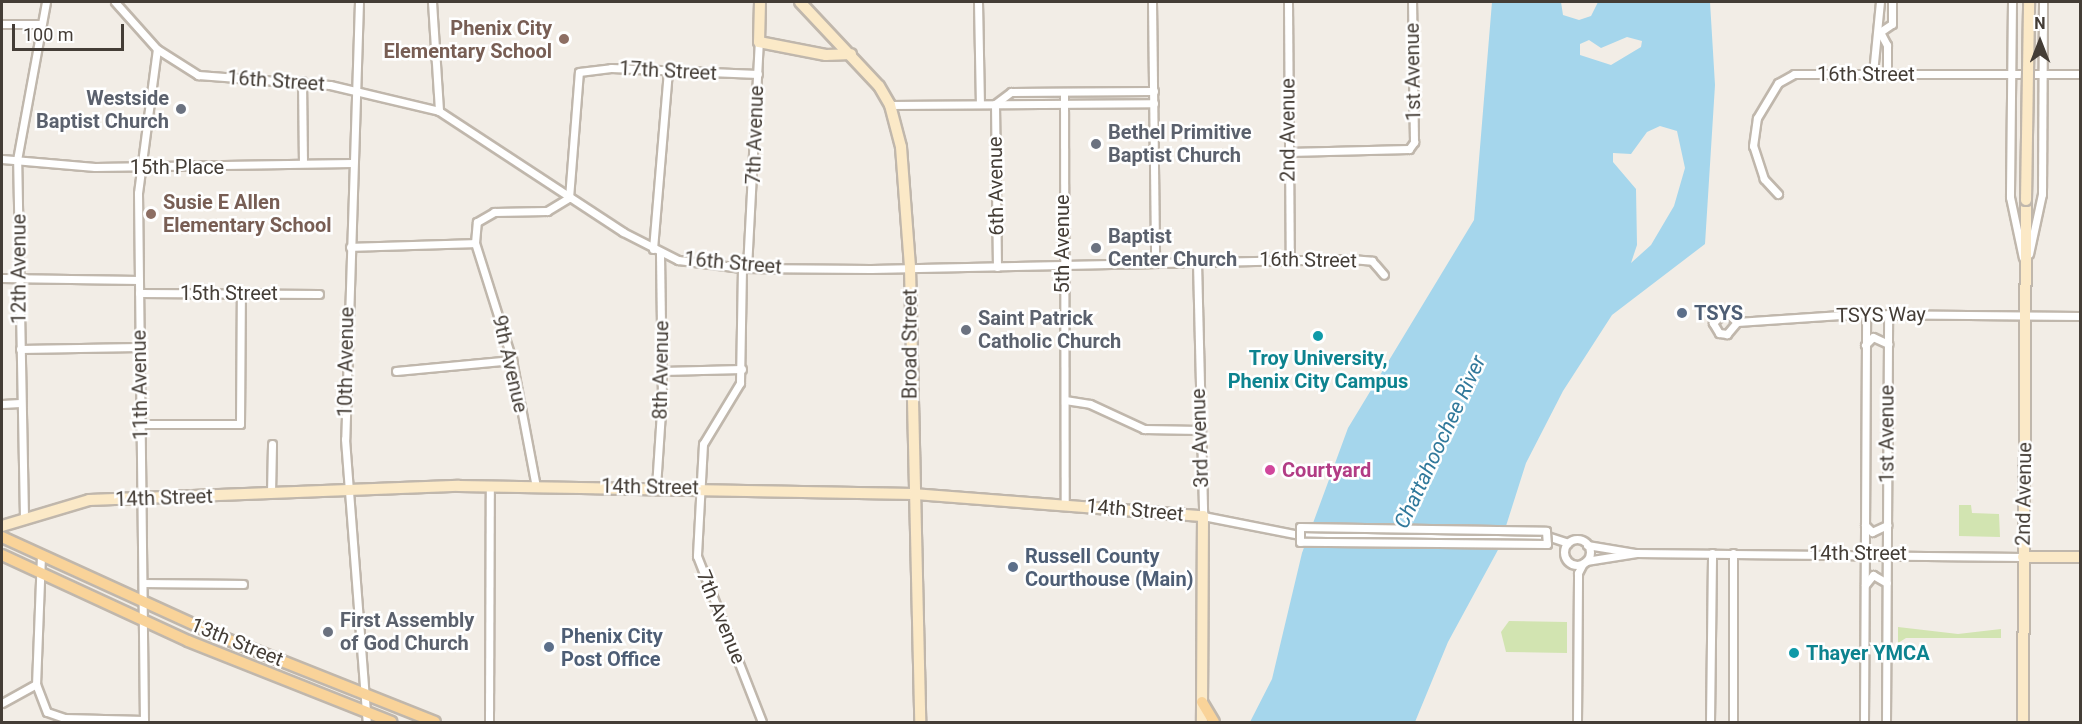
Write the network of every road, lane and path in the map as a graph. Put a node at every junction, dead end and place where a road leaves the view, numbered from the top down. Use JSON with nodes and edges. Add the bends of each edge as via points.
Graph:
{"nodes":[{"id":1,"x":46,"y":2,"type":"edge"},
{"id":2,"x":115,"y":2,"type":"edge"},
{"id":3,"x":358,"y":2,"type":"edge"},
{"id":4,"x":432,"y":2,"type":"edge"},
{"id":5,"x":759,"y":2,"type":"edge"},
{"id":6,"x":800,"y":2,"type":"edge"},
{"id":7,"x":978,"y":2,"type":"edge"},
{"id":8,"x":1152,"y":2,"type":"edge"},
{"id":9,"x":1288,"y":2,"type":"edge"},
{"id":10,"x":1412,"y":2,"type":"edge"},
{"id":11,"x":1880,"y":2,"type":"edge"},
{"id":12,"x":1892,"y":2,"type":"edge"},
{"id":13,"x":2012,"y":2,"type":"edge"},
{"id":14,"x":2029,"y":2,"type":"edge"},
{"id":15,"x":2043,"y":2,"type":"edge"},
{"id":16,"x":2,"y":24,"type":"edge"},
{"id":17,"x":41,"y":24,"type":"junction"},
{"id":18,"x":1880,"y":32,"type":"junction"},
{"id":19,"x":759,"y":42,"type":"junction"},
{"id":20,"x":157,"y":49,"type":"junction"},
{"id":21,"x":851,"y":54,"type":"junction"},
{"id":22,"x":668,"y":72,"type":"junction"},
{"id":23,"x":758,"y":74,"type":"junction"},
{"id":24,"x":1873,"y":74,"type":"junction"},
{"id":25,"x":1887,"y":74,"type":"junction"},
{"id":26,"x":2010,"y":74,"type":"junction"},
{"id":27,"x":2043,"y":74,"type":"junction"},
{"id":28,"x":2080,"y":74,"type":"edge"},
{"id":29,"x":302,"y":81,"type":"junction"},
{"id":30,"x":354,"y":89,"type":"junction"},
{"id":31,"x":1154,"y":91,"type":"junction"},
{"id":32,"x":1064,"y":92,"type":"junction"},
{"id":33,"x":1154,"y":103,"type":"junction"},
{"id":34,"x":980,"y":104,"type":"junction"},
{"id":35,"x":995,"y":104,"type":"junction"},
{"id":36,"x":1064,"y":104,"type":"junction"},
{"id":37,"x":890,"y":105,"type":"junction"},
{"id":38,"x":438,"y":111,"type":"junction"},
{"id":39,"x":1288,"y":152,"type":"junction"},
{"id":40,"x":2,"y":159,"type":"edge"},
{"id":41,"x":17,"y":160,"type":"junction"},
{"id":42,"x":303,"y":163,"type":"junction"},
{"id":43,"x":352,"y":163,"type":"junction"},
{"id":44,"x":140,"y":167,"type":"junction"},
{"id":45,"x":1778,"y":194,"type":"dead end"},
{"id":46,"x":569,"y":198,"type":"junction"},
{"id":47,"x":475,"y":243,"type":"junction"},
{"id":48,"x":350,"y":247,"type":"junction"},
{"id":49,"x":653,"y":249,"type":"junction"},
{"id":50,"x":660,"y":253,"type":"junction"},
{"id":51,"x":1290,"y":259,"type":"junction"},
{"id":52,"x":1197,"y":262,"type":"junction"},
{"id":53,"x":1155,"y":263,"type":"junction"},
{"id":54,"x":1061,"y":265,"type":"junction"},
{"id":55,"x":2026,"y":265,"type":"junction"},
{"id":56,"x":997,"y":267,"type":"junction"},
{"id":57,"x":745,"y":268,"type":"junction"},
{"id":58,"x":910,"y":268,"type":"junction"},
{"id":59,"x":1384,"y":275,"type":"dead end"},
{"id":60,"x":2,"y":278,"type":"edge"},
{"id":61,"x":18,"y":279,"type":"junction"},
{"id":62,"x":139,"y":280,"type":"junction"},
{"id":63,"x":139,"y":293,"type":"junction"},
{"id":64,"x":241,"y":293,"type":"junction"},
{"id":65,"x":319,"y":294,"type":"dead end"},
{"id":66,"x":1866,"y":314,"type":"junction"},
{"id":67,"x":1888,"y":314,"type":"junction"},
{"id":68,"x":2025,"y":316,"type":"junction"},
{"id":69,"x":2080,"y":316,"type":"edge"},
{"id":70,"x":1737,"y":322,"type":"dead end"},
{"id":71,"x":1888,"y":344,"type":"junction"},
{"id":72,"x":1865,"y":345,"type":"junction"},
{"id":73,"x":139,"y":347,"type":"junction"},
{"id":74,"x":20,"y":349,"type":"junction"},
{"id":75,"x":512,"y":360,"type":"junction"},
{"id":76,"x":742,"y":369,"type":"junction"},
{"id":77,"x":396,"y":371,"type":"dead end"},
{"id":78,"x":662,"y":371,"type":"junction"},
{"id":79,"x":1065,"y":400,"type":"junction"},
{"id":80,"x":20,"y":403,"type":"junction"},
{"id":81,"x":2,"y":404,"type":"edge"},
{"id":82,"x":140,"y":424,"type":"junction"},
{"id":83,"x":1200,"y":430,"type":"junction"},
{"id":84,"x":272,"y":444,"type":"dead end"},
{"id":85,"x":490,"y":486,"type":"junction"},
{"id":86,"x":536,"y":487,"type":"junction"},
{"id":87,"x":656,"y":487,"type":"junction"},
{"id":88,"x":697,"y":487,"type":"junction"},
{"id":89,"x":348,"y":491,"type":"junction"},
{"id":90,"x":271,"y":493,"type":"junction"},
{"id":91,"x":914,"y":494,"type":"junction"},
{"id":92,"x":141,"y":498,"type":"junction"},
{"id":93,"x":1065,"y":504,"type":"junction"},
{"id":94,"x":1203,"y":516,"type":"junction"},
{"id":95,"x":24,"y":517,"type":"junction"},
{"id":96,"x":1865,"y":525,"type":"junction"},
{"id":97,"x":1887,"y":525,"type":"junction"},
{"id":98,"x":2,"y":526,"type":"edge"},
{"id":99,"x":1546,"y":536,"type":"junction"},
{"id":100,"x":2,"y":537,"type":"edge"},
{"id":101,"x":1568,"y":543,"type":"junction"},
{"id":102,"x":1587,"y":545,"type":"junction"},
{"id":103,"x":1865,"y":552,"type":"junction"},
{"id":104,"x":1887,"y":552,"type":"junction"},
{"id":105,"x":1636,"y":553,"type":"junction"},
{"id":106,"x":1712,"y":553,"type":"junction"},
{"id":107,"x":1733,"y":553,"type":"junction"},
{"id":108,"x":2,"y":555,"type":"edge"},
{"id":109,"x":41,"y":555,"type":"junction"},
{"id":110,"x":2023,"y":557,"type":"junction"},
{"id":111,"x":2080,"y":558,"type":"edge"},
{"id":112,"x":1585,"y":562,"type":"junction"},
{"id":113,"x":1571,"y":564,"type":"junction"},
{"id":114,"x":1578,"y":573,"type":"junction"},
{"id":115,"x":40,"y":574,"type":"junction"},
{"id":116,"x":144,"y":583,"type":"junction"},
{"id":117,"x":1887,"y":583,"type":"junction"},
{"id":118,"x":243,"y":584,"type":"dead end"},
{"id":119,"x":1865,"y":585,"type":"junction"},
{"id":120,"x":144,"y":603,"type":"junction"},
{"id":121,"x":143,"y":621,"type":"junction"},
{"id":122,"x":36,"y":684,"type":"junction"},
{"id":123,"x":367,"y":694,"type":"junction"},
{"id":124,"x":1202,"y":702,"type":"junction"},
{"id":125,"x":2,"y":703,"type":"edge"},
{"id":126,"x":367,"y":718,"type":"edge"},
{"id":127,"x":144,"y":721,"type":"edge"},
{"id":128,"x":392,"y":723,"type":"edge"},
{"id":129,"x":435,"y":723,"type":"edge"},
{"id":130,"x":489,"y":723,"type":"edge"},
{"id":131,"x":762,"y":723,"type":"edge"},
{"id":132,"x":920,"y":723,"type":"edge"},
{"id":133,"x":1202,"y":723,"type":"edge"},
{"id":134,"x":1214,"y":723,"type":"edge"},
{"id":135,"x":1577,"y":723,"type":"edge"},
{"id":136,"x":1710,"y":723,"type":"edge"},
{"id":137,"x":1733,"y":723,"type":"edge"},
{"id":138,"x":1864,"y":723,"type":"edge"},
{"id":139,"x":1886,"y":723,"type":"edge"},
{"id":140,"x":2023,"y":723,"type":"edge"}],
"edges":[{"from":1,"to":17,"type":"street"},
{"from":2,"to":20,"type":"street","name":"16th Street"},
{"from":3,"to":30,"type":"street","name":"10th Avenue"},
{"from":4,"to":38,"type":"street"},
{"from":5,"to":19,"type":"street"},
{"from":6,"to":21,"type":"street","name":"Broad Street"},
{"from":7,"to":34,"type":"street"},
{"from":8,"to":31,"type":"street"},
{"from":9,"to":39,"type":"street","name":"2nd Avenue"},
{"from":10,"to":39,"type":"street","name":"1st Avenue","via":[[1413,141],[1408,149]]},
{"from":11,"to":18,"type":"street"},
{"from":12,"to":18,"type":"street","via":[[1892,24]]},
{"from":13,"to":26,"type":"street","name":"2nd Avenue"},
{"from":14,"to":55,"type":"street","name":"2nd Avenue","bridge":true},
{"from":15,"to":27,"type":"street","name":"2nd Avenue"},
{"from":16,"to":17,"type":"street"},
{"from":17,"to":41,"type":"street","name":"12th Avenue"},
{"from":18,"to":24,"type":"street"},
{"from":18,"to":25,"type":"street","via":[[1887,45]]},
{"from":19,"to":21,"type":"street","via":[[826,55]]},
{"from":19,"to":23,"type":"street"},
{"from":20,"to":29,"type":"street","name":"16th Street","via":[[198,75]]},
{"from":20,"to":44,"type":"street","name":"11th Avenue"},
{"from":21,"to":37,"type":"street","name":"Broad Street"},
{"from":22,"to":23,"type":"street","name":"17th Street"},
{"from":22,"to":46,"type":"street","name":"17th Street","via":[[579,72]]},
{"from":22,"to":49,"type":"street"},
{"from":23,"to":57,"type":"street","name":"7th Avenue"},
{"from":24,"to":25,"type":"street","name":"16th Street"},
{"from":24,"to":45,"type":"street","name":"16th Street","via":[[1794,74],[1767,97],[1754,146],[1764,179]]},
{"from":25,"to":26,"type":"street","name":"16th Street"},
{"from":26,"to":27,"type":"street","name":"16th Street"},
{"from":26,"to":55,"type":"street","name":"2nd Avenue","via":[[2010,197]]},
{"from":27,"to":28,"type":"street","name":"16th Street"},
{"from":27,"to":55,"type":"street","name":"2nd Avenue","via":[[2042,194]]},
{"from":29,"to":30,"type":"street","name":"16th Street"},
{"from":29,"to":42,"type":"street"},
{"from":30,"to":38,"type":"street","name":"16th Street"},
{"from":30,"to":43,"type":"street","name":"10th Avenue"},
{"from":31,"to":32,"type":"street"},
{"from":31,"to":33,"type":"street"},
{"from":32,"to":35,"type":"street","via":[[1011,92]]},
{"from":32,"to":36,"type":"street","name":"5th Avenue"},
{"from":33,"to":36,"type":"street"},
{"from":33,"to":53,"type":"street"},
{"from":34,"to":35,"type":"street"},
{"from":34,"to":37,"type":"street"},
{"from":35,"to":36,"type":"street"},
{"from":35,"to":56,"type":"street","name":"6th Avenue"},
{"from":36,"to":54,"type":"street","name":"5th Avenue"},
{"from":37,"to":58,"type":"street","name":"Broad Street","via":[[904,165]]},
{"from":38,"to":46,"type":"street","name":"16th Street"},
{"from":39,"to":51,"type":"street","name":"2nd Avenue"},
{"from":40,"to":41,"type":"street","name":"15th Place"},
{"from":41,"to":44,"type":"street","name":"15th Place"},
{"from":41,"to":61,"type":"street","name":"12th Avenue"},
{"from":42,"to":43,"type":"street","name":"15th Place"},
{"from":42,"to":44,"type":"street","name":"15th Place"},
{"from":43,"to":48,"type":"street","name":"10th Avenue"},
{"from":44,"to":62,"type":"street","name":"11th Avenue"},
{"from":46,"to":47,"type":"street","via":[[547,212],[485,215],[473,231]]},
{"from":46,"to":49,"type":"street","name":"16th Street"},
{"from":47,"to":48,"type":"street"},
{"from":47,"to":75,"type":"street","name":"9th Avenue"},
{"from":48,"to":89,"type":"street","name":"10th Avenue"},
{"from":49,"to":50,"type":"street","name":"16th Street"},
{"from":50,"to":57,"type":"street","name":"16th Street"},
{"from":50,"to":78,"type":"street","name":"8th Avenue"},
{"from":51,"to":52,"type":"street","name":"16th Street"},
{"from":51,"to":59,"type":"street","name":"16th Street","via":[[1372,261]]},
{"from":52,"to":53,"type":"street","name":"16th Street"},
{"from":52,"to":83,"type":"street","name":"3rd Avenue"},
{"from":53,"to":54,"type":"street","name":"16th Street"},
{"from":54,"to":56,"type":"street","name":"16th Street"},
{"from":54,"to":79,"type":"street","name":"5th Avenue"},
{"from":55,"to":68,"type":"street","name":"2nd Avenue"},
{"from":56,"to":58,"type":"street","name":"16th Street"},
{"from":57,"to":58,"type":"street","name":"16th Street"},
{"from":57,"to":76,"type":"street","name":"7th Avenue"},
{"from":58,"to":91,"type":"street","name":"Broad Street"},
{"from":60,"to":61,"type":"street"},
{"from":61,"to":62,"type":"street"},
{"from":61,"to":74,"type":"street","name":"12th Avenue"},
{"from":62,"to":63,"type":"street","name":"11th Avenue"},
{"from":63,"to":64,"type":"street","name":"15th Street"},
{"from":63,"to":73,"type":"street","name":"11th Avenue"},
{"from":64,"to":65,"type":"street","name":"15th Street"},
{"from":64,"to":82,"type":"street","via":[[240,424]]},
{"from":66,"to":67,"type":"street","name":"TSYS Way"},
{"from":66,"to":70,"type":"street","name":"TSYS Way"},
{"from":66,"to":72,"type":"street","name":"1st Avenue"},
{"from":67,"to":68,"type":"street","name":"TSYS Way"},
{"from":67,"to":71,"type":"street","name":"1st Avenue"},
{"from":68,"to":69,"type":"street"},
{"from":68,"to":110,"type":"street","name":"2nd Avenue"},
{"from":71,"to":72,"type":"street","via":[[1873,337]]},
{"from":71,"to":97,"type":"street","name":"1st Avenue"},
{"from":72,"to":96,"type":"street","name":"1st Avenue"},
{"from":73,"to":74,"type":"street"},
{"from":73,"to":82,"type":"street","name":"11th Avenue"},
{"from":74,"to":80,"type":"street","name":"12th Avenue"},
{"from":75,"to":77,"type":"street"},
{"from":75,"to":86,"type":"street","name":"9th Avenue"},
{"from":76,"to":78,"type":"street"},
{"from":76,"to":88,"type":"street","name":"7th Avenue","via":[[736,392],[706,436]]},
{"from":78,"to":87,"type":"street","name":"8th Avenue"},
{"from":79,"to":83,"type":"street","via":[[1090,404],[1144,429]]},
{"from":79,"to":93,"type":"street","name":"5th Avenue"},
{"from":80,"to":81,"type":"street"},
{"from":80,"to":95,"type":"street","name":"12th Avenue"},
{"from":82,"to":92,"type":"street","name":"11th Avenue"},
{"from":83,"to":94,"type":"street","name":"3rd Avenue"},
{"from":84,"to":90,"type":"street"},
{"from":85,"to":86,"type":"street","name":"14th Street"},
{"from":85,"to":89,"type":"street","name":"14th Street"},
{"from":85,"to":130,"type":"street"},
{"from":86,"to":87,"type":"street","name":"14th Street"},
{"from":87,"to":88,"type":"street","name":"14th Street"},
{"from":88,"to":91,"type":"street","name":"14th Street"},
{"from":88,"to":131,"type":"street","name":"7th Avenue","via":[[701,574]]},
{"from":89,"to":90,"type":"street","name":"14th Street"},
{"from":89,"to":123,"type":"street","name":"10th Avenue"},
{"from":90,"to":92,"type":"street","name":"14th Street"},
{"from":91,"to":93,"type":"street","name":"14th Street"},
{"from":91,"to":132,"type":"street","name":"Broad Street"},
{"from":92,"to":95,"type":"street","name":"14th Street","via":[[71,501]]},
{"from":92,"to":116,"type":"street","name":"11th Avenue"},
{"from":93,"to":94,"type":"street","name":"14th Street"},
{"from":94,"to":99,"type":"street","name":"14th Street","via":[[1300,535]]},
{"from":94,"to":124,"type":"street","name":"3rd Avenue"},
{"from":95,"to":98,"type":"street","name":"14th Street"},
{"from":96,"to":97,"type":"street","via":[[1872,532]]},
{"from":96,"to":103,"type":"street","name":"1st Avenue"},
{"from":97,"to":104,"type":"street","name":"1st Avenue"},
{"from":99,"to":99,"type":"street","bridge":true,"via":[[1547,544],[1300,542],[1300,527],[1546,531]]},
{"from":99,"to":101,"type":"street","name":"14th Street"},
{"from":100,"to":109,"type":"main road"},
{"from":101,"to":102,"type":"street","name":"14th Street","via":[[1580,540]]},
{"from":101,"to":113,"type":"street","via":[[1565,557]]},
{"from":102,"to":105,"type":"street","name":"14th Street"},
{"from":102,"to":112,"type":"street"},
{"from":103,"to":104,"type":"street","name":"14th Street"},
{"from":103,"to":107,"type":"street","name":"14th Street"},
{"from":103,"to":119,"type":"street","name":"1st Avenue"},
{"from":104,"to":110,"type":"street","name":"14th Street"},
{"from":104,"to":117,"type":"street","name":"1st Avenue"},
{"from":105,"to":106,"type":"street","name":"14th Street"},
{"from":105,"to":112,"type":"street","name":"14th Street"},
{"from":106,"to":107,"type":"street","name":"14th Street"},
{"from":106,"to":136,"type":"street"},
{"from":107,"to":137,"type":"street"},
{"from":108,"to":115,"type":"main road"},
{"from":109,"to":115,"type":"street"},
{"from":109,"to":120,"type":"main road","name":"13th Street"},
{"from":110,"to":111,"type":"street","name":"14th Street"},
{"from":110,"to":140,"type":"street","name":"2nd Avenue"},
{"from":112,"to":113,"type":"street","name":"14th Street"},
{"from":112,"to":114,"type":"street"},
{"from":113,"to":114,"type":"street"},
{"from":114,"to":135,"type":"street"},
{"from":115,"to":121,"type":"main road","name":"13th Street"},
{"from":115,"to":122,"type":"street"},
{"from":116,"to":118,"type":"street","name":"13th Street"},
{"from":116,"to":120,"type":"street","name":"11th Avenue"},
{"from":117,"to":119,"type":"street","via":[[1873,575]]},
{"from":117,"to":139,"type":"street","name":"1st Avenue"},
{"from":119,"to":138,"type":"street","name":"1st Avenue"},
{"from":120,"to":121,"type":"street","name":"11th Avenue"},
{"from":120,"to":123,"type":"main road","name":"13th Street"},
{"from":121,"to":126,"type":"main road","name":"13th Street"},
{"from":121,"to":127,"type":"street","name":"11th Avenue"},
{"from":122,"to":125,"type":"street"},
{"from":122,"to":127,"type":"street","via":[[47,712],[55,717]]},
{"from":123,"to":126,"type":"street","name":"10th Avenue"},
{"from":123,"to":129,"type":"main road","name":"13th Street"},
{"from":124,"to":133,"type":"street","name":"3rd Avenue"},
{"from":124,"to":134,"type":"main road"},
{"from":126,"to":128,"type":"main road","name":"13th Street"}]}
